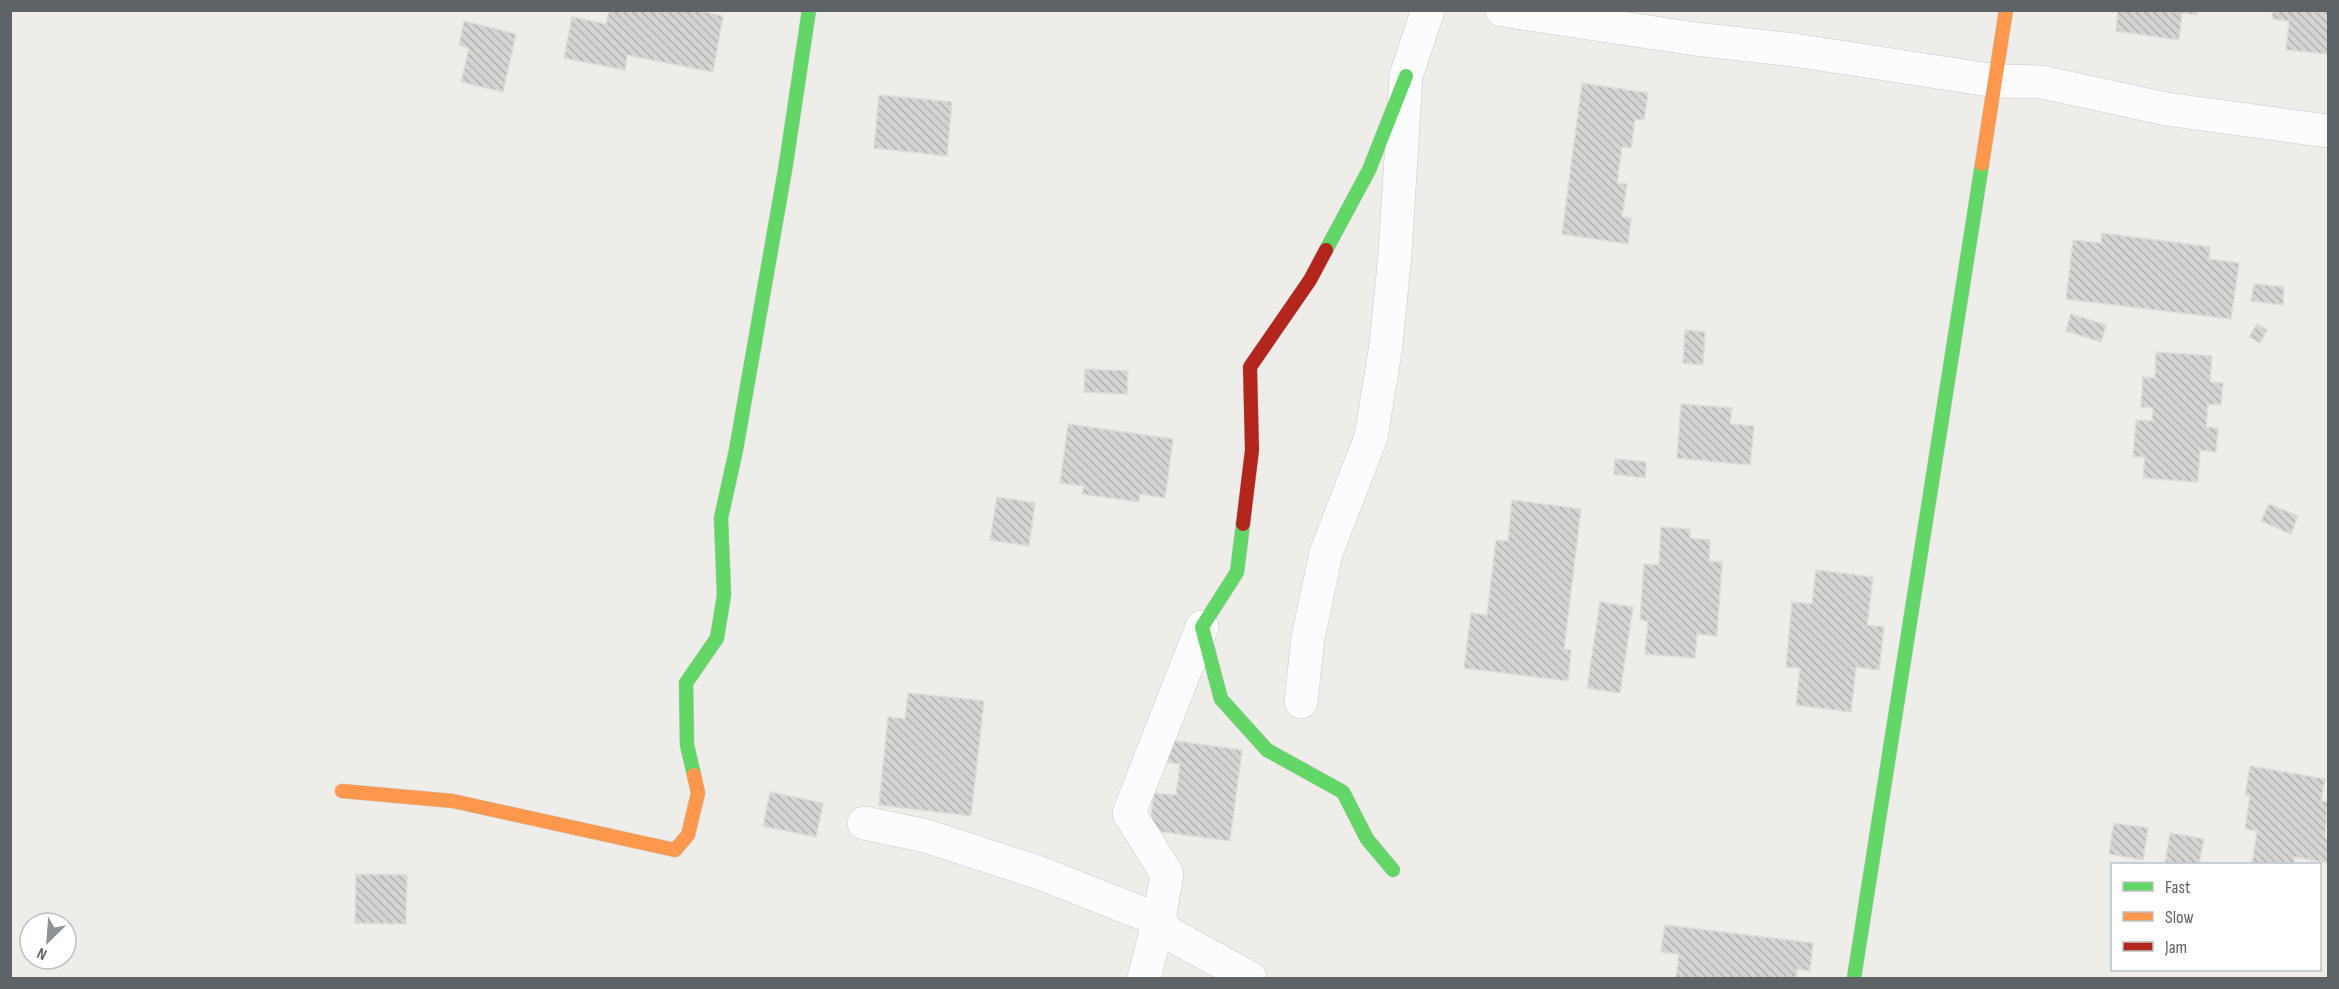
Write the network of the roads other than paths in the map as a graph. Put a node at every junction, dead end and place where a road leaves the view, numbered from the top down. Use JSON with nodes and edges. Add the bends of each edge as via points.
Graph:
{"nodes":[{"id":1,"x":809,"y":10,"type":"edge"},
{"id":2,"x":1428,"y":10,"type":"edge"},
{"id":3,"x":1502,"y":10,"type":"edge"},
{"id":4,"x":2006,"y":10,"type":"edge"},
{"id":5,"x":1406,"y":76,"type":"junction"},
{"id":6,"x":1996,"y":81,"type":"junction"},
{"id":7,"x":2328,"y":131,"type":"edge"},
{"id":8,"x":1202,"y":627,"type":"junction"},
{"id":9,"x":1301,"y":702,"type":"dead end"},
{"id":10,"x":342,"y":791,"type":"dead end"},
{"id":11,"x":864,"y":823,"type":"dead end"},
{"id":12,"x":1393,"y":870,"type":"dead end"},
{"id":13,"x":1159,"y":920,"type":"junction"},
{"id":14,"x":1144,"y":978,"type":"edge"},
{"id":15,"x":1250,"y":978,"type":"edge"},
{"id":16,"x":1854,"y":978,"type":"edge"}],
"edges":[{"from":1,"to":10,"type":"street","via":[[736,450],[720,518],[724,595],[717,638],[686,683],[687,745],[698,793],[688,835],[675,850],[453,801]]},
{"from":2,"to":5,"type":"street"},
{"from":3,"to":6,"type":"street"},
{"from":4,"to":6,"type":"street"},
{"from":5,"to":8,"type":"street","via":[[1369,170],[1310,280],[1250,367],[1252,450],[1238,572]]},
{"from":5,"to":9,"type":"street","via":[[1395,254],[1373,426],[1326,553],[1308,638]]},
{"from":6,"to":7,"type":"street","via":[[2042,82],[2166,109]]},
{"from":6,"to":16,"type":"street"},
{"from":8,"to":12,"type":"street","via":[[1221,699],[1267,750],[1343,792],[1367,839]]},
{"from":8,"to":13,"type":"street","via":[[1129,813],[1167,874]]},
{"from":11,"to":13,"type":"street","via":[[926,836],[1040,873]]},
{"from":13,"to":14,"type":"street"},
{"from":13,"to":15,"type":"street","via":[[1168,933]]}]}
